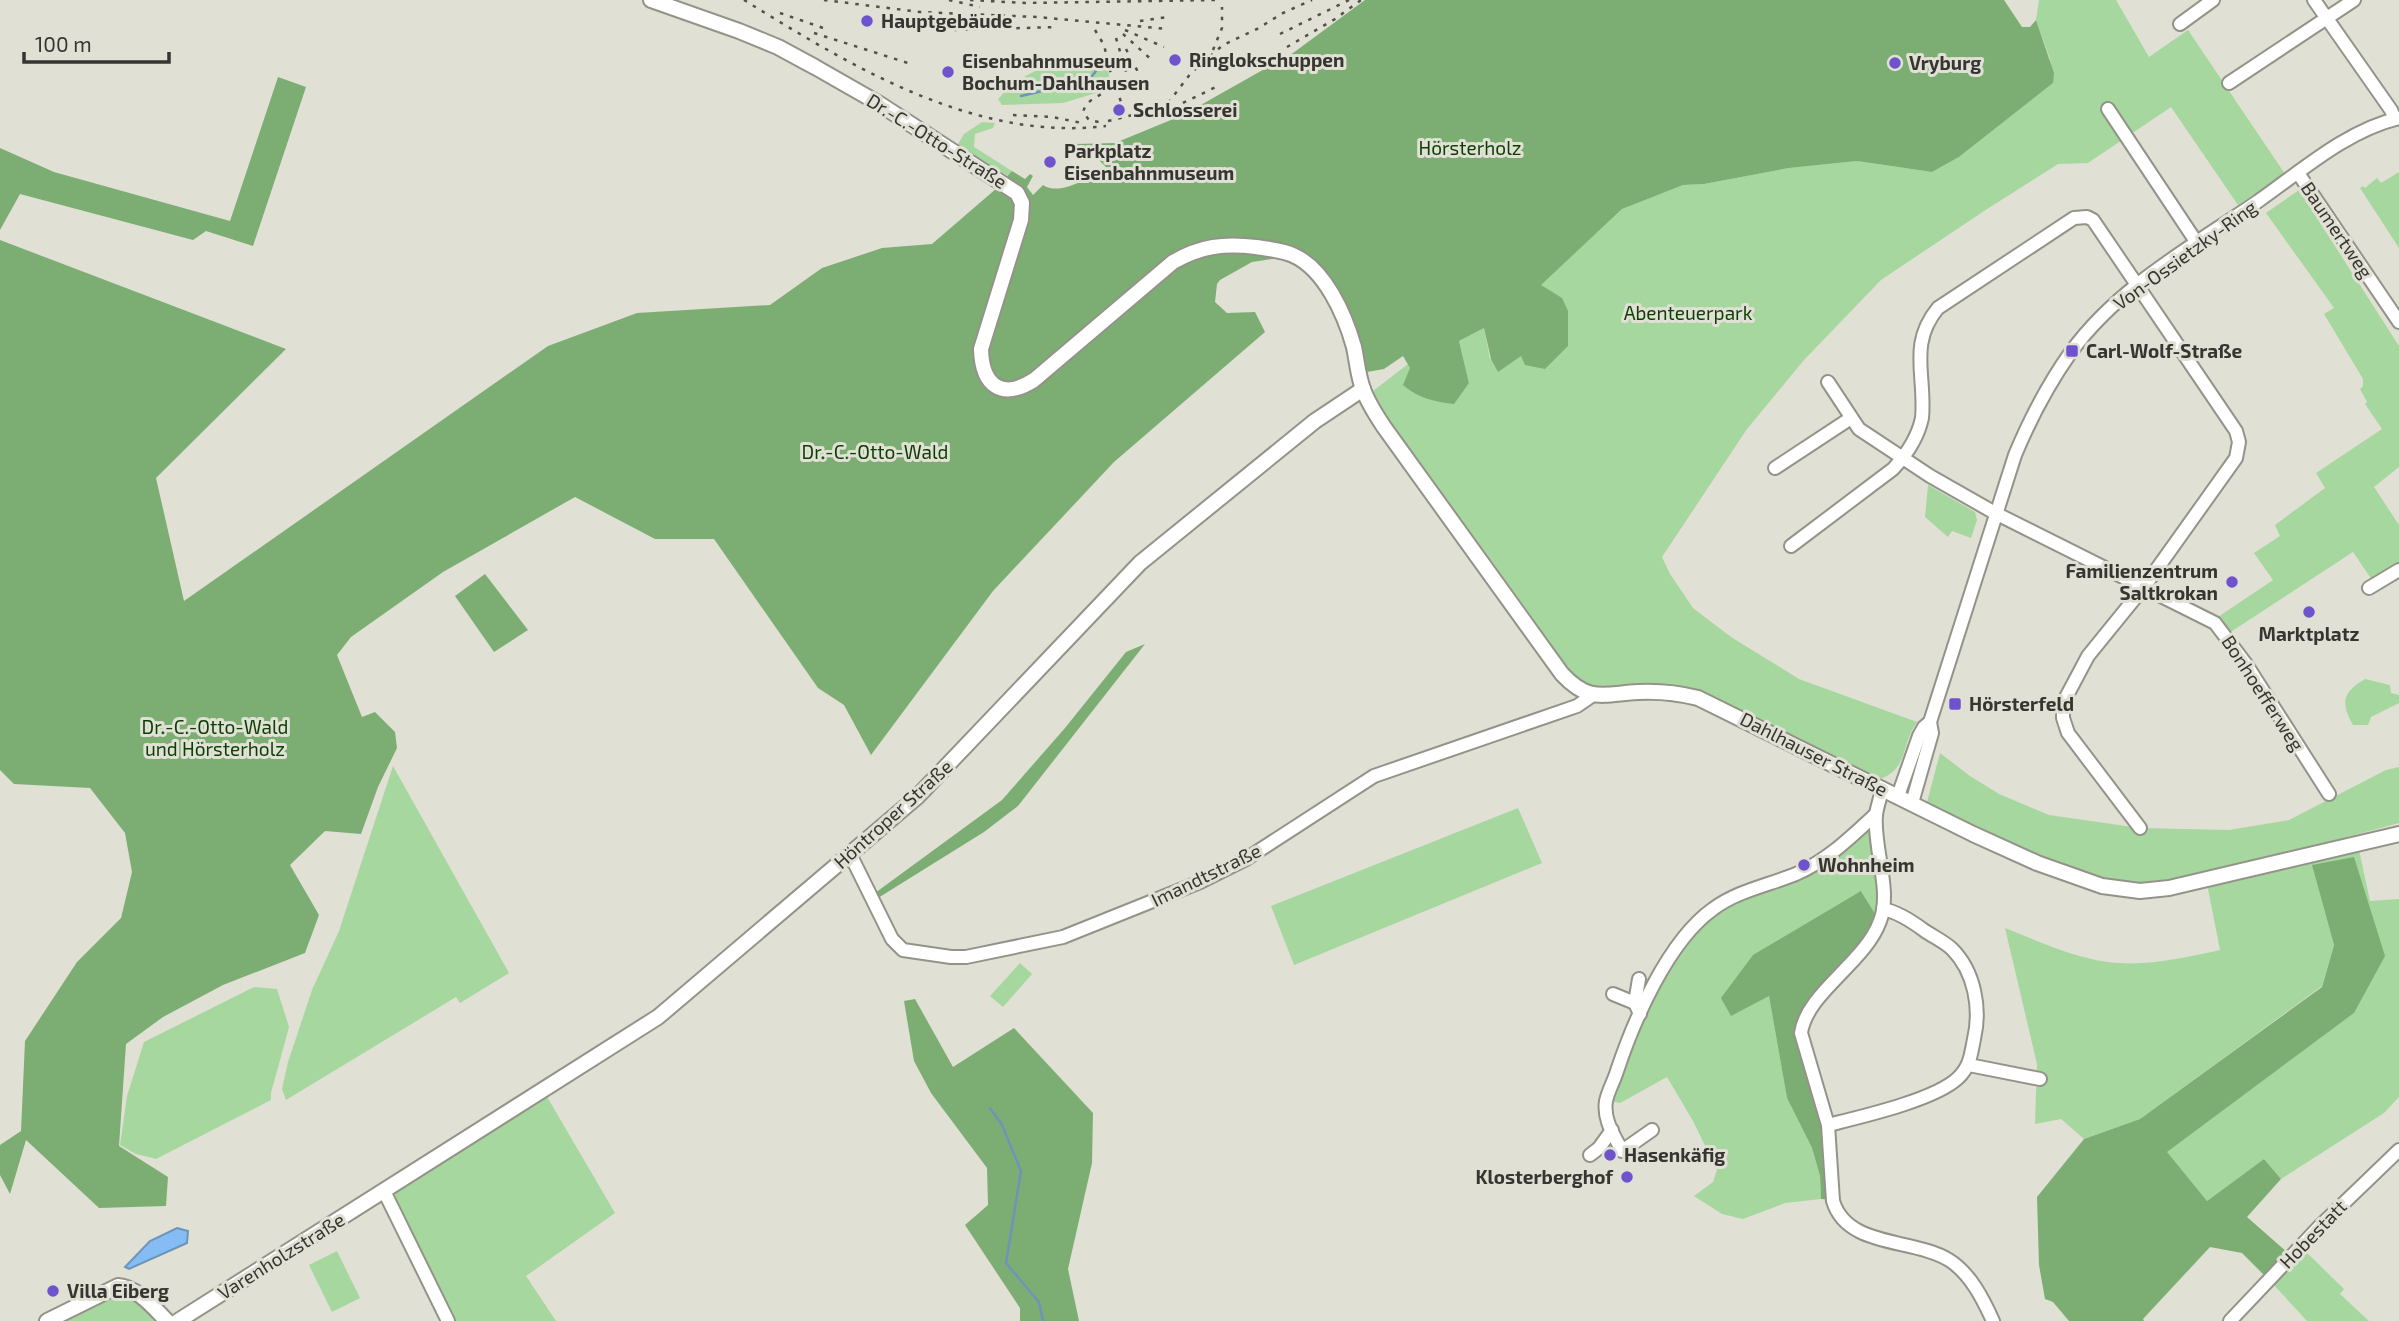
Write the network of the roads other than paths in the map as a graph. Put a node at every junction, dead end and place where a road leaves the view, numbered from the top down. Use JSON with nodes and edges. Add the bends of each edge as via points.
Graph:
{"nodes":[{"id":1,"x":651,"y":0,"type":"edge"},
{"id":2,"x":2213,"y":0,"type":"edge"},
{"id":3,"x":2314,"y":0,"type":"edge"},
{"id":4,"x":2354,"y":0,"type":"edge"},
{"id":5,"x":2327,"y":20,"type":"junction"},
{"id":6,"x":2180,"y":24,"type":"dead end"},
{"id":7,"x":2230,"y":83,"type":"dead end"},
{"id":8,"x":2108,"y":109,"type":"dead end"},
{"id":9,"x":2397,"y":119,"type":"edge"},
{"id":10,"x":2298,"y":173,"type":"junction"},
{"id":11,"x":2197,"y":243,"type":"junction"},
{"id":12,"x":2138,"y":285,"type":"junction"},
{"id":13,"x":2399,"y":322,"type":"edge"},
{"id":14,"x":1828,"y":382,"type":"dead end"},
{"id":15,"x":1363,"y":389,"type":"junction"},
{"id":16,"x":1851,"y":418,"type":"junction"},
{"id":17,"x":1903,"y":458,"type":"junction"},
{"id":18,"x":1775,"y":468,"type":"dead end"},
{"id":19,"x":1995,"y":513,"type":"junction"},
{"id":20,"x":1791,"y":546,"type":"dead end"},
{"id":21,"x":2399,"y":570,"type":"edge"},
{"id":22,"x":2144,"y":587,"type":"junction"},
{"id":23,"x":2369,"y":588,"type":"dead end"},
{"id":24,"x":1593,"y":695,"type":"junction"},
{"id":25,"x":1930,"y":722,"type":"junction"},
{"id":26,"x":1882,"y":788,"type":"junction"},
{"id":27,"x":2329,"y":794,"type":"dead end"},
{"id":28,"x":1898,"y":796,"type":"junction"},
{"id":29,"x":1912,"y":803,"type":"junction"},
{"id":30,"x":1876,"y":814,"type":"junction"},
{"id":31,"x":2140,"y":828,"type":"dead end"},
{"id":32,"x":2399,"y":834,"type":"edge"},
{"id":33,"x":849,"y":854,"type":"junction"},
{"id":34,"x":1883,"y":909,"type":"junction"},
{"id":35,"x":1639,"y":979,"type":"dead end"},
{"id":36,"x":1613,"y":994,"type":"dead end"},
{"id":37,"x":1638,"y":1009,"type":"junction"},
{"id":38,"x":1969,"y":1065,"type":"junction"},
{"id":39,"x":2040,"y":1079,"type":"dead end"},
{"id":40,"x":1828,"y":1125,"type":"junction"},
{"id":41,"x":1612,"y":1130,"type":"junction"},
{"id":42,"x":1652,"y":1130,"type":"dead end"},
{"id":43,"x":2399,"y":1150,"type":"edge"},
{"id":44,"x":1590,"y":1155,"type":"dead end"},
{"id":45,"x":384,"y":1191,"type":"junction"},
{"id":46,"x":47,"y":1321,"type":"edge"},
{"id":47,"x":167,"y":1321,"type":"edge"},
{"id":48,"x":178,"y":1321,"type":"edge"},
{"id":49,"x":448,"y":1321,"type":"edge"},
{"id":50,"x":1993,"y":1321,"type":"edge"},
{"id":51,"x":2230,"y":1321,"type":"edge"}],
"edges":[{"from":1,"to":15,"type":"street","name":"Dr.-C.-Otto-Straße","via":[[790,54],[878,103],[1017,193],[1022,202],[1021,220],[981,349],[987,377],[994,386],[1013,390],[1034,380],[1173,262],[1205,247],[1232,244],[1294,255],[1308,265],[1327,288],[1349,332]]},
{"from":2,"to":6,"type":"street"},
{"from":3,"to":5,"type":"street"},
{"from":4,"to":5,"type":"street"},
{"from":5,"to":7,"type":"street"},
{"from":5,"to":9,"type":"street"},
{"from":8,"to":11,"type":"street"},
{"from":9,"to":10,"type":"street","name":"Von-Ossietzky-Ring","via":[[2353,137]]},
{"from":10,"to":11,"type":"street","name":"Von-Ossietzky-Ring"},
{"from":10,"to":13,"type":"street","name":"Baumertweg"},
{"from":11,"to":12,"type":"street","name":"Von-Ossietzky-Ring"},
{"from":12,"to":17,"type":"street","via":[[2099,226],[2080,217],[1952,297],[1930,317],[1921,336],[1923,418]]},
{"from":12,"to":19,"type":"street","name":"Von-Ossietzky-Ring","via":[[2071,351],[2031,419]]},
{"from":12,"to":22,"type":"street","via":[[2239,442],[2236,458]]},
{"from":14,"to":16,"type":"street","name":"Bonhoefferweg"},
{"from":15,"to":24,"type":"street","via":[[1400,452],[1562,674]]},
{"from":15,"to":33,"type":"street","name":"Höntroper Straße","via":[[1315,421],[1140,563],[917,797]]},
{"from":16,"to":17,"type":"street","name":"Bonhoefferweg"},
{"from":16,"to":18,"type":"street"},
{"from":17,"to":19,"type":"street","name":"Bonhoefferweg"},
{"from":17,"to":20,"type":"street"},
{"from":19,"to":22,"type":"street","name":"Bonhoefferweg"},
{"from":19,"to":25,"type":"street","name":"Von-Ossietzky-Ring"},
{"from":21,"to":23,"type":"street"},
{"from":22,"to":27,"type":"street","name":"Bonhoefferweg","via":[[2221,628]]},
{"from":22,"to":31,"type":"street","via":[[2088,656],[2063,703],[2068,733]]},
{"from":24,"to":26,"type":"street","name":"Dahlhauser Straße","via":[[1653,692],[1698,698]]},
{"from":24,"to":33,"type":"street","name":"Imandtstraße","via":[[1577,706],[1374,776],[1235,865],[1037,944],[966,957],[903,950],[892,939]]},
{"from":25,"to":28,"type":"street","name":"Von-Ossietzky-Ring","via":[[1919,736]]},
{"from":25,"to":29,"type":"street","name":"Von-Ossietzky-Ring","via":[[1932,733]]},
{"from":26,"to":28,"type":"street","name":"Dahlhauser Straße"},
{"from":26,"to":30,"type":"street"},
{"from":28,"to":29,"type":"street","name":"Dahlhauser Straße"},
{"from":29,"to":32,"type":"street","name":"Dahlhauser Straße","via":[[2037,863],[2092,883],[2129,890],[2194,883]]},
{"from":30,"to":34,"type":"street"},
{"from":30,"to":37,"type":"street","via":[[1833,853],[1713,909]]},
{"from":33,"to":45,"type":"street","name":"Höntroper Straße","via":[[658,1017]]},
{"from":34,"to":38,"type":"street","via":[[1916,924],[1951,949],[1965,968],[1977,1009]]},
{"from":34,"to":40,"type":"street","via":[[1870,941],[1803,1021],[1803,1043]]},
{"from":35,"to":37,"type":"street"},
{"from":36,"to":37,"type":"street"},
{"from":37,"to":41,"type":"street","via":[[1606,1102]]},
{"from":38,"to":39,"type":"street"},
{"from":38,"to":40,"type":"street","via":[[1956,1080],[1912,1100]]},
{"from":40,"to":50,"type":"street","via":[[1836,1213],[1847,1225],[1875,1238],[1951,1261],[1974,1286]]},
{"from":41,"to":42,"type":"street","via":[[1622,1151]]},
{"from":41,"to":44,"type":"street"},
{"from":43,"to":51,"type":"street","name":"Hobestatt"},
{"from":45,"to":48,"type":"street","name":"Varenholzstraße"},
{"from":45,"to":49,"type":"street"},
{"from":46,"to":47,"type":"street","via":[[118,1286],[129,1288]]}]}
